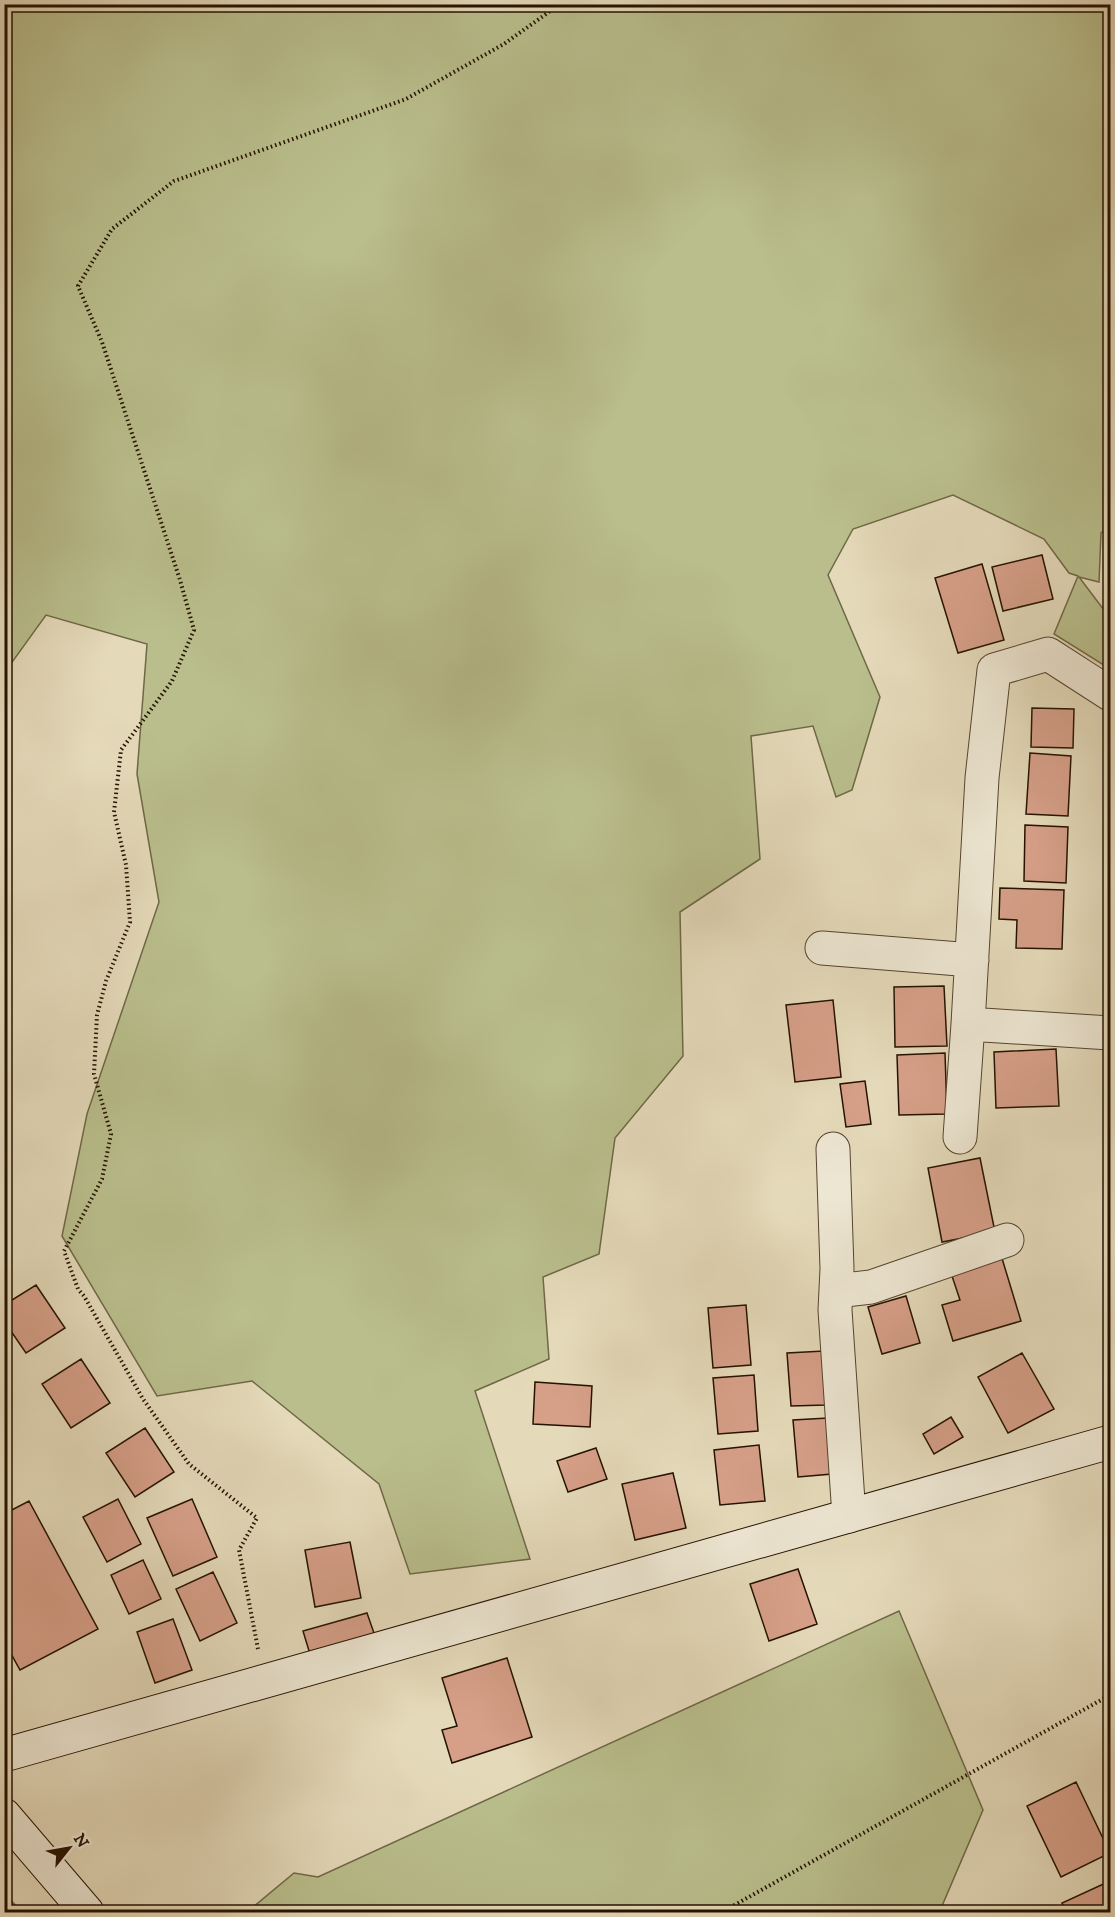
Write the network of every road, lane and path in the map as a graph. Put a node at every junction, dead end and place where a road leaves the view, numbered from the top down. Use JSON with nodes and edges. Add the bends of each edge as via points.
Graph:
{"nodes":[{"id":1,"x":560,"y":4,"type":"edge"},
{"id":2,"x":1110,"y":694,"type":"edge"},
{"id":3,"x":822,"y":948,"type":"dead end"},
{"id":4,"x":972,"y":960,"type":"junction"},
{"id":5,"x":969,"y":1024,"type":"junction"},
{"id":6,"x":1110,"y":1033,"type":"edge"},
{"id":7,"x":960,"y":1137,"type":"dead end"},
{"id":8,"x":833,"y":1149,"type":"dead end"},
{"id":9,"x":1007,"y":1240,"type":"dead end"},
{"id":10,"x":836,"y":1291,"type":"junction"},
{"id":11,"x":1110,"y":1442,"type":"edge"},
{"id":12,"x":849,"y":1516,"type":"junction"},
{"id":13,"x":264,"y":1682,"type":"junction"},
{"id":14,"x":1110,"y":1695,"type":"edge"},
{"id":15,"x":4,"y":1755,"type":"edge"},
{"id":16,"x":4,"y":1815,"type":"edge"},
{"id":17,"x":87,"y":1912,"type":"edge"},
{"id":18,"x":722,"y":1912,"type":"edge"}],
"edges":[{"from":1,"to":13,"type":"path","via":[[504,44],[406,99],[174,181],[112,229],[78,286],[102,342],[194,630],[172,681],[120,750],[114,812],[126,865],[130,922],[97,1015],[94,1074],[111,1134],[102,1179],[64,1251],[78,1289],[143,1400],[189,1464],[257,1518],[239,1550]]},
{"from":2,"to":4,"type":"street","via":[[1048,654],[994,670],[982,778]]},
{"from":3,"to":4,"type":"street"},
{"from":4,"to":5,"type":"street"},
{"from":5,"to":6,"type":"street"},
{"from":5,"to":7,"type":"street"},
{"from":8,"to":10,"type":"street"},
{"from":9,"to":10,"type":"street","via":[[871,1287]]},
{"from":10,"to":12,"type":"street"},
{"from":11,"to":12,"type":"street"},
{"from":12,"to":13,"type":"street"},
{"from":13,"to":15,"type":"street"},
{"from":14,"to":18,"type":"path"},
{"from":16,"to":17,"type":"street"}]}
